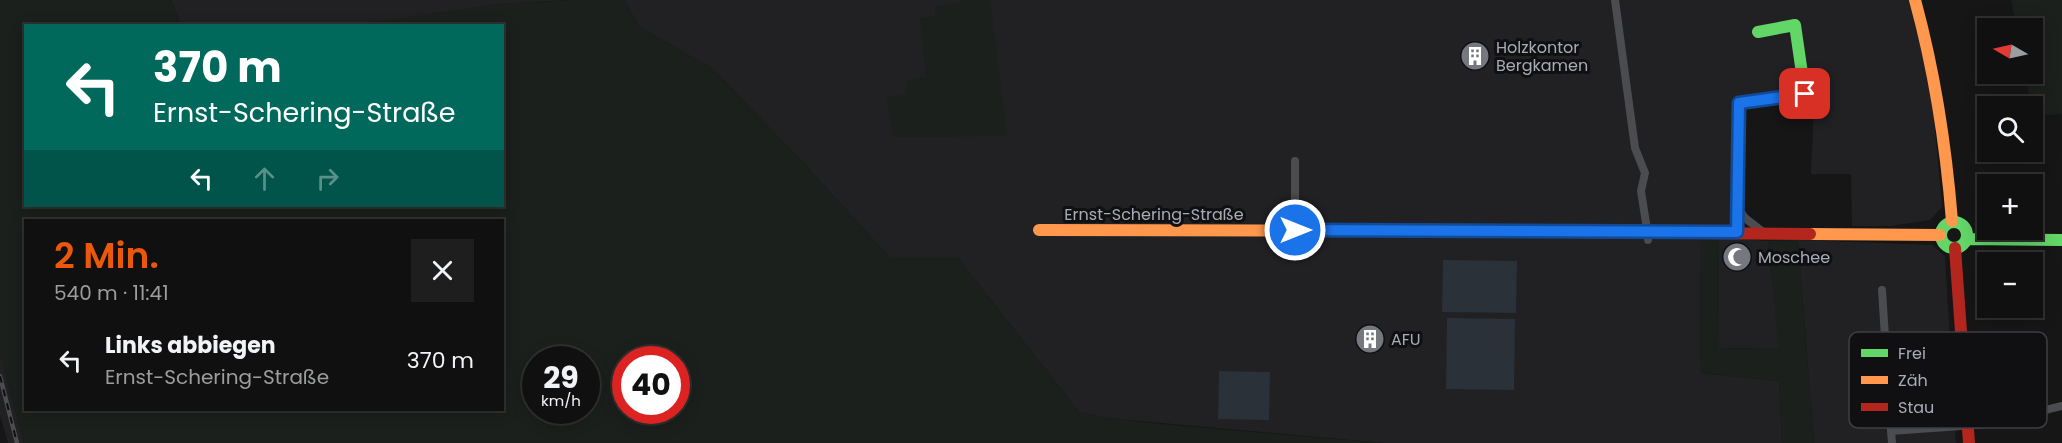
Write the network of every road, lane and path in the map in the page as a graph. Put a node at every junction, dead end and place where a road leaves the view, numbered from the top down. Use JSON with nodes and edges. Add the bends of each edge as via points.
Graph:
{"nodes":[{"id":1,"x":1616,"y":0,"type":"edge"},
{"id":2,"x":1916,"y":0,"type":"edge"},
{"id":3,"x":1758,"y":32,"type":"dead end"},
{"id":4,"x":1295,"y":161,"type":"dead end"},
{"id":5,"x":1737,"y":206,"type":"junction"},
{"id":6,"x":1952,"y":221,"type":"junction"},
{"id":7,"x":1040,"y":230,"type":"dead end"},
{"id":8,"x":1295,"y":230,"type":"junction"},
{"id":9,"x":1737,"y":232,"type":"junction"},
{"id":10,"x":1764,"y":232,"type":"junction"},
{"id":11,"x":2062,"y":233,"type":"edge"},
{"id":12,"x":1940,"y":236,"type":"junction"},
{"id":13,"x":1967,"y":236,"type":"junction"},
{"id":14,"x":2062,"y":240,"type":"edge"},
{"id":15,"x":1649,"y":244,"type":"dead end"},
{"id":16,"x":1954,"y":248,"type":"junction"},
{"id":17,"x":1882,"y":290,"type":"dead end"},
{"id":18,"x":1885,"y":332,"type":"edge"},
{"id":19,"x":1961,"y":332,"type":"edge"},
{"id":20,"x":2062,"y":406,"type":"edge"},
{"id":21,"x":2047,"y":410,"type":"edge"},
{"id":22,"x":1891,"y":428,"type":"edge"},
{"id":23,"x":1930,"y":428,"type":"edge"},
{"id":24,"x":1968,"y":428,"type":"edge"},
{"id":25,"x":1891,"y":431,"type":"junction"},
{"id":26,"x":1892,"y":443,"type":"edge"},
{"id":27,"x":1969,"y":443,"type":"edge"}],
"edges":[{"from":1,"to":15,"type":"street","bridge":true,"via":[[1635,148],[1645,173],[1641,191]]},
{"from":2,"to":6,"type":"street","via":[[1938,98]]},
{"from":3,"to":5,"type":"street","via":[[1795,25],[1805,94],[1739,103]]},
{"from":4,"to":8,"type":"street"},
{"from":5,"to":9,"type":"street"},
{"from":5,"to":10,"type":"street","via":[[1745,218]]},
{"from":6,"to":12,"type":"street","via":[[1944,226]]},
{"from":6,"to":13,"type":"street","via":[[1962,224]]},
{"from":7,"to":8,"type":"street","name":"Ernst-Schering-Straße"},
{"from":8,"to":9,"type":"street","name":"Ernst-Schering-Straße"},
{"from":9,"to":10,"type":"street","name":"Ernst-Schering-Straße"},
{"from":10,"to":12,"type":"street","name":"Ernst-Schering-Straße"},
{"from":11,"to":13,"type":"street"},
{"from":12,"to":16,"type":"street","via":[[1945,245]]},
{"from":13,"to":14,"type":"street"},
{"from":13,"to":16,"type":"street","via":[[1962,246]]},
{"from":16,"to":19,"type":"street"},
{"from":17,"to":18,"type":"street"},
{"from":20,"to":21,"type":"street"},
{"from":22,"to":25,"type":"street"},
{"from":23,"to":25,"type":"street"},
{"from":24,"to":27,"type":"street"},
{"from":25,"to":26,"type":"street"}]}
